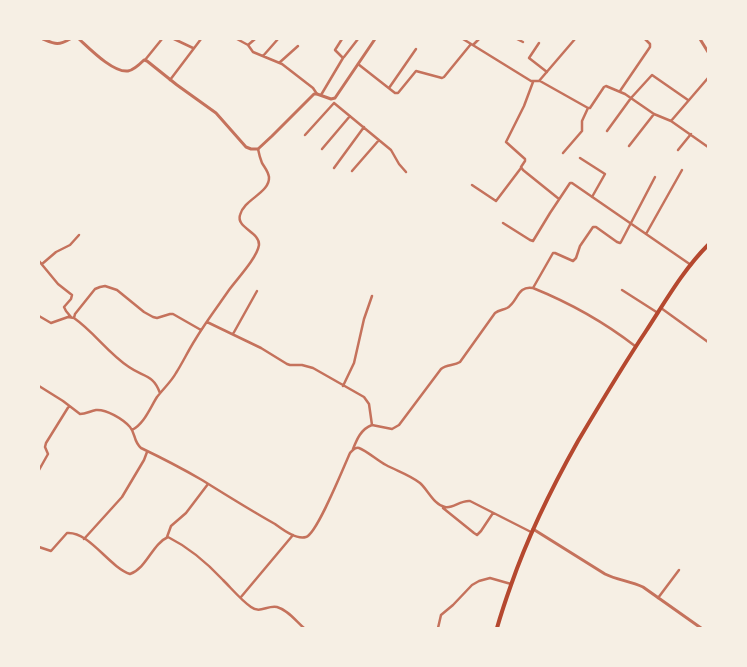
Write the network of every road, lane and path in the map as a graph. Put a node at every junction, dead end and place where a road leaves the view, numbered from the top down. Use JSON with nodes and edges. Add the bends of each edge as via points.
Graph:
{"nodes":[{"id":1,"x":43,"y":39,"type":"edge"},
{"id":2,"x":70,"y":39,"type":"edge"},
{"id":3,"x":79,"y":39,"type":"edge"},
{"id":4,"x":162,"y":39,"type":"edge"},
{"id":5,"x":174,"y":39,"type":"edge"},
{"id":6,"x":201,"y":39,"type":"edge"},
{"id":7,"x":237,"y":39,"type":"edge"},
{"id":8,"x":255,"y":39,"type":"edge"},
{"id":9,"x":278,"y":39,"type":"edge"},
{"id":10,"x":342,"y":39,"type":"edge"},
{"id":11,"x":358,"y":39,"type":"edge"},
{"id":12,"x":375,"y":39,"type":"edge"},
{"id":13,"x":464,"y":39,"type":"edge"},
{"id":14,"x":479,"y":39,"type":"edge"},
{"id":15,"x":517,"y":39,"type":"edge"},
{"id":16,"x":575,"y":39,"type":"edge"},
{"id":17,"x":645,"y":39,"type":"edge"},
{"id":18,"x":700,"y":39,"type":"edge"},
{"id":19,"x":523,"y":42,"type":"dead end"},
{"id":20,"x":539,"y":43,"type":"dead end"},
{"id":21,"x":248,"y":45,"type":"junction"},
{"id":22,"x":472,"y":45,"type":"junction"},
{"id":23,"x":298,"y":46,"type":"dead end"},
{"id":24,"x":194,"y":48,"type":"junction"},
{"id":25,"x":416,"y":49,"type":"dead end"},
{"id":26,"x":708,"y":52,"type":"edge"},
{"id":27,"x":263,"y":56,"type":"junction"},
{"id":28,"x":344,"y":57,"type":"junction"},
{"id":29,"x":145,"y":60,"type":"junction"},
{"id":30,"x":279,"y":63,"type":"junction"},
{"id":31,"x":358,"y":64,"type":"junction"},
{"id":32,"x":547,"y":72,"type":"junction"},
{"id":33,"x":708,"y":78,"type":"edge"},
{"id":34,"x":170,"y":80,"type":"junction"},
{"id":35,"x":539,"y":81,"type":"junction"},
{"id":36,"x":533,"y":82,"type":"junction"},
{"id":37,"x":389,"y":88,"type":"junction"},
{"id":38,"x":620,"y":91,"type":"junction"},
{"id":39,"x":319,"y":94,"type":"junction"},
{"id":40,"x":631,"y":98,"type":"junction"},
{"id":41,"x":688,"y":100,"type":"junction"},
{"id":42,"x":333,"y":101,"type":"junction"},
{"id":43,"x":588,"y":108,"type":"junction"},
{"id":44,"x":654,"y":114,"type":"junction"},
{"id":45,"x":350,"y":116,"type":"junction"},
{"id":46,"x":671,"y":121,"type":"junction"},
{"id":47,"x":364,"y":127,"type":"junction"},
{"id":48,"x":607,"y":131,"type":"dead end"},
{"id":49,"x":691,"y":134,"type":"junction"},
{"id":50,"x":305,"y":135,"type":"dead end"},
{"id":51,"x":379,"y":140,"type":"junction"},
{"id":52,"x":629,"y":146,"type":"dead end"},
{"id":53,"x":708,"y":147,"type":"edge"},
{"id":54,"x":258,"y":149,"type":"junction"},
{"id":55,"x":322,"y":149,"type":"dead end"},
{"id":56,"x":678,"y":150,"type":"dead end"},
{"id":57,"x":563,"y":152,"type":"dead end"},
{"id":58,"x":580,"y":158,"type":"dead end"},
{"id":59,"x":334,"y":168,"type":"dead end"},
{"id":60,"x":521,"y":168,"type":"junction"},
{"id":61,"x":682,"y":170,"type":"dead end"},
{"id":62,"x":352,"y":171,"type":"dead end"},
{"id":63,"x":406,"y":172,"type":"dead end"},
{"id":64,"x":655,"y":177,"type":"dead end"},
{"id":65,"x":472,"y":185,"type":"dead end"},
{"id":66,"x":592,"y":196,"type":"junction"},
{"id":67,"x":559,"y":199,"type":"junction"},
{"id":68,"x":503,"y":223,"type":"dead end"},
{"id":69,"x":631,"y":224,"type":"junction"},
{"id":70,"x":646,"y":234,"type":"junction"},
{"id":71,"x":79,"y":235,"type":"dead end"},
{"id":72,"x":708,"y":245,"type":"edge"},
{"id":73,"x":39,"y":261,"type":"edge"},
{"id":74,"x":42,"y":264,"type":"junction"},
{"id":75,"x":690,"y":265,"type":"junction"},
{"id":76,"x":533,"y":288,"type":"junction"},
{"id":77,"x":622,"y":290,"type":"dead end"},
{"id":78,"x":257,"y":291,"type":"dead end"},
{"id":79,"x":372,"y":296,"type":"dead end"},
{"id":80,"x":661,"y":308,"type":"junction"},
{"id":81,"x":658,"y":313,"type":"junction"},
{"id":82,"x":39,"y":316,"type":"edge"},
{"id":83,"x":72,"y":317,"type":"junction"},
{"id":84,"x":207,"y":322,"type":"junction"},
{"id":85,"x":201,"y":330,"type":"junction"},
{"id":86,"x":233,"y":334,"type":"junction"},
{"id":87,"x":708,"y":342,"type":"edge"},
{"id":88,"x":636,"y":346,"type":"junction"},
{"id":89,"x":39,"y":386,"type":"edge"},
{"id":90,"x":343,"y":386,"type":"junction"},
{"id":91,"x":160,"y":393,"type":"junction"},
{"id":92,"x":69,"y":406,"type":"junction"},
{"id":93,"x":372,"y":424,"type":"junction"},
{"id":94,"x":132,"y":430,"type":"junction"},
{"id":95,"x":353,"y":449,"type":"junction"},
{"id":96,"x":147,"y":451,"type":"junction"},
{"id":97,"x":39,"y":470,"type":"edge"},
{"id":98,"x":208,"y":484,"type":"junction"},
{"id":99,"x":442,"y":507,"type":"junction"},
{"id":100,"x":493,"y":513,"type":"junction"},
{"id":101,"x":532,"y":530,"type":"junction"},
{"id":102,"x":293,"y":535,"type":"junction"},
{"id":103,"x":166,"y":537,"type":"junction"},
{"id":104,"x":84,"y":539,"type":"junction"},
{"id":105,"x":39,"y":547,"type":"edge"},
{"id":106,"x":679,"y":570,"type":"dead end"},
{"id":107,"x":511,"y":584,"type":"junction"},
{"id":108,"x":241,"y":597,"type":"junction"},
{"id":109,"x":658,"y":598,"type":"junction"},
{"id":110,"x":304,"y":628,"type":"edge"},
{"id":111,"x":438,"y":628,"type":"edge"},
{"id":112,"x":498,"y":628,"type":"edge"},
{"id":113,"x":700,"y":628,"type":"edge"}],
"edges":[{"from":1,"to":2,"type":"street","via":[[58,44]]},
{"from":3,"to":29,"type":"street","via":[[106,63],[125,71]]},
{"from":4,"to":29,"type":"street"},
{"from":5,"to":24,"type":"street"},
{"from":6,"to":24,"type":"street"},
{"from":7,"to":21,"type":"street"},
{"from":8,"to":21,"type":"street"},
{"from":9,"to":27,"type":"street"},
{"from":10,"to":28,"type":"street","via":[[335,50]]},
{"from":11,"to":28,"type":"street"},
{"from":12,"to":31,"type":"street"},
{"from":13,"to":22,"type":"street"},
{"from":14,"to":22,"type":"street"},
{"from":15,"to":19,"type":"street"},
{"from":16,"to":32,"type":"street"},
{"from":17,"to":38,"type":"street","via":[[650,47]]},
{"from":18,"to":26,"type":"street"},
{"from":20,"to":32,"type":"street","via":[[529,58]]},
{"from":21,"to":27,"type":"street","via":[[253,52]]},
{"from":22,"to":36,"type":"street"},
{"from":22,"to":37,"type":"street","via":[[444,77],[416,71],[398,93]]},
{"from":23,"to":30,"type":"street"},
{"from":24,"to":34,"type":"street"},
{"from":25,"to":37,"type":"street"},
{"from":27,"to":30,"type":"street"},
{"from":28,"to":39,"type":"street"},
{"from":29,"to":34,"type":"street"},
{"from":30,"to":39,"type":"street"},
{"from":31,"to":37,"type":"street"},
{"from":31,"to":42,"type":"street"},
{"from":32,"to":35,"type":"street"},
{"from":33,"to":41,"type":"street"},
{"from":34,"to":54,"type":"street","via":[[216,113],[246,147]]},
{"from":35,"to":36,"type":"street"},
{"from":35,"to":43,"type":"street"},
{"from":36,"to":60,"type":"street","via":[[506,140],[525,160]]},
{"from":38,"to":40,"type":"street"},
{"from":38,"to":43,"type":"street","via":[[605,86]]},
{"from":39,"to":42,"type":"street"},
{"from":39,"to":54,"type":"street","via":[[314,94]]},
{"from":40,"to":41,"type":"street","via":[[652,75]]},
{"from":40,"to":44,"type":"street"},
{"from":40,"to":48,"type":"street"},
{"from":41,"to":46,"type":"street"},
{"from":42,"to":45,"type":"street"},
{"from":42,"to":50,"type":"street"},
{"from":43,"to":57,"type":"street","via":[[582,119],[582,131]]},
{"from":44,"to":46,"type":"street"},
{"from":44,"to":52,"type":"street"},
{"from":45,"to":47,"type":"street"},
{"from":45,"to":55,"type":"street"},
{"from":46,"to":49,"type":"street"},
{"from":47,"to":51,"type":"street"},
{"from":47,"to":59,"type":"street"},
{"from":49,"to":53,"type":"street"},
{"from":49,"to":56,"type":"street"},
{"from":51,"to":62,"type":"street"},
{"from":51,"to":63,"type":"street","via":[[391,150]]},
{"from":54,"to":84,"type":"street","via":[[269,180],[264,189],[250,200],[239,218],[256,237],[259,246]]},
{"from":58,"to":66,"type":"street","via":[[605,174]]},
{"from":60,"to":65,"type":"street","via":[[496,201]]},
{"from":60,"to":67,"type":"street"},
{"from":61,"to":70,"type":"street"},
{"from":64,"to":69,"type":"street"},
{"from":66,"to":67,"type":"street","via":[[572,182]]},
{"from":66,"to":69,"type":"street"},
{"from":67,"to":68,"type":"street","via":[[534,241]]},
{"from":69,"to":70,"type":"street"},
{"from":69,"to":76,"type":"street","via":[[620,243],[593,227],[573,261],[553,253]]},
{"from":70,"to":75,"type":"street"},
{"from":71,"to":74,"type":"street"},
{"from":72,"to":75,"type":"main road"},
{"from":73,"to":74,"type":"street"},
{"from":74,"to":83,"type":"street","via":[[72,295],[64,307]]},
{"from":75,"to":80,"type":"main road"},
{"from":76,"to":88,"type":"street","via":[[593,316]]},
{"from":76,"to":93,"type":"street","via":[[524,288],[511,305],[495,313],[457,364],[441,368],[399,425],[392,429]]},
{"from":77,"to":81,"type":"street"},
{"from":78,"to":86,"type":"street"},
{"from":79,"to":90,"type":"street","via":[[354,363]]},
{"from":80,"to":81,"type":"main road"},
{"from":80,"to":87,"type":"street"},
{"from":81,"to":88,"type":"main road"},
{"from":82,"to":83,"type":"street","via":[[51,323]]},
{"from":83,"to":85,"type":"street","via":[[95,289],[105,286],[117,290],[153,317],[173,314]]},
{"from":83,"to":91,"type":"street","via":[[125,364],[153,380]]},
{"from":84,"to":85,"type":"street"},
{"from":84,"to":86,"type":"street"},
{"from":85,"to":91,"type":"street","via":[[175,375]]},
{"from":86,"to":90,"type":"street","via":[[287,364],[307,366]]},
{"from":88,"to":101,"type":"main road","via":[[563,468]]},
{"from":89,"to":92,"type":"street"},
{"from":90,"to":93,"type":"street","via":[[367,400]]},
{"from":91,"to":94,"type":"street"},
{"from":92,"to":94,"type":"street","via":[[84,414],[98,410],[110,413]]},
{"from":92,"to":97,"type":"street","via":[[46,443],[48,454]]},
{"from":93,"to":95,"type":"street","via":[[362,431]]},
{"from":94,"to":96,"type":"street","via":[[136,442]]},
{"from":95,"to":99,"type":"street","via":[[361,449],[414,479]]},
{"from":95,"to":102,"type":"street","via":[[309,535],[301,538]]},
{"from":96,"to":98,"type":"street"},
{"from":96,"to":104,"type":"street","via":[[122,497]]},
{"from":98,"to":102,"type":"street"},
{"from":98,"to":103,"type":"street","via":[[186,513],[171,526]]},
{"from":99,"to":100,"type":"street","via":[[448,508],[467,500]]},
{"from":99,"to":100,"type":"street","via":[[476,534]]},
{"from":100,"to":101,"type":"street"},
{"from":101,"to":107,"type":"main road"},
{"from":101,"to":109,"type":"street","via":[[605,574],[636,584]]},
{"from":102,"to":108,"type":"street"},
{"from":103,"to":104,"type":"street","via":[[138,570],[130,574]]},
{"from":103,"to":108,"type":"street","via":[[192,552]]},
{"from":104,"to":105,"type":"street","via":[[69,533],[51,551]]},
{"from":106,"to":109,"type":"street"},
{"from":107,"to":111,"type":"street","via":[[490,578],[472,585],[441,615]]},
{"from":107,"to":112,"type":"main road"},
{"from":108,"to":110,"type":"street","via":[[257,610],[270,606],[282,609]]},
{"from":109,"to":113,"type":"street"}]}
